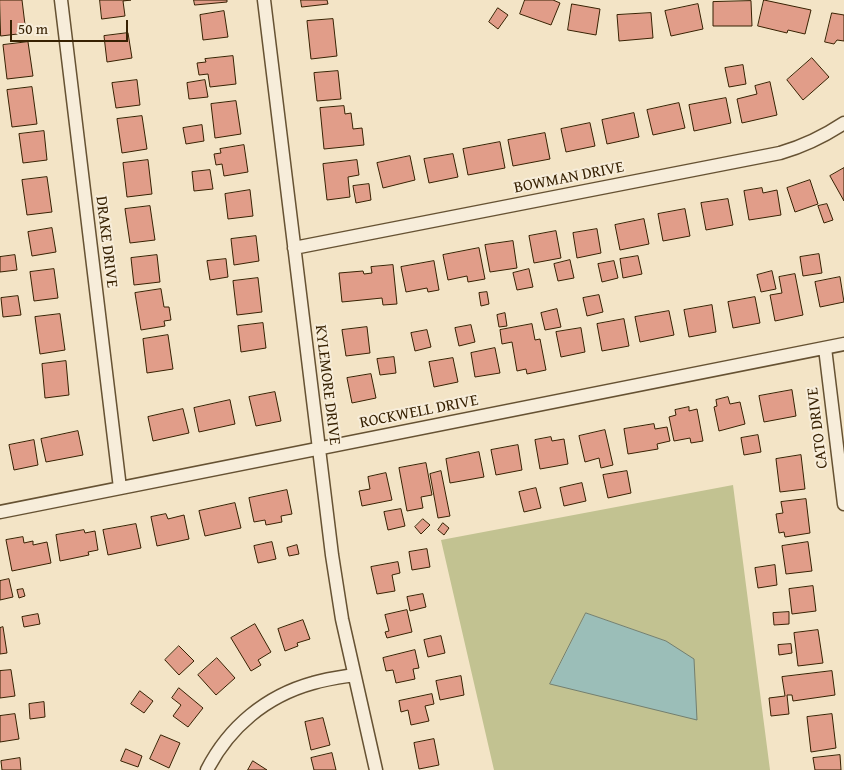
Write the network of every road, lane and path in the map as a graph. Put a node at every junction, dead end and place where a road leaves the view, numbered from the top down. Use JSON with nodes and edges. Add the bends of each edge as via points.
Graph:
{"nodes":[{"id":1,"x":61,"y":0,"type":"edge"},
{"id":2,"x":264,"y":0,"type":"edge"},
{"id":3,"x":844,"y":123,"type":"edge"},
{"id":4,"x":294,"y":248,"type":"junction"},
{"id":5,"x":844,"y":344,"type":"edge"},
{"id":6,"x":825,"y":348,"type":"junction"},
{"id":7,"x":318,"y":448,"type":"junction"},
{"id":8,"x":120,"y":488,"type":"junction"},
{"id":9,"x":844,"y":504,"type":"edge"},
{"id":10,"x":0,"y":512,"type":"edge"},
{"id":11,"x":354,"y":674,"type":"junction"},
{"id":12,"x":207,"y":770,"type":"edge"},
{"id":13,"x":376,"y":770,"type":"edge"}],
"edges":[{"from":1,"to":8,"type":"street","name":"DRAKE DRIVE"},
{"from":2,"to":4,"type":"street","name":"KYLEMORE DRIVE"},
{"from":3,"to":4,"type":"street","name":"BOWMAN DRIVE","via":[[805,145],[780,153]]},
{"from":4,"to":7,"type":"street","name":"KYLEMORE DRIVE"},
{"from":5,"to":6,"type":"street","name":"ROCKWELL DRIVE"},
{"from":6,"to":7,"type":"street","name":"ROCKWELL DRIVE"},
{"from":6,"to":9,"type":"street","name":"CATO DRIVE"},
{"from":7,"to":8,"type":"street","name":"ROCKWELL DRIVE"},
{"from":7,"to":11,"type":"street","name":"KYLEMORE DRIVE","via":[[342,619]]},
{"from":8,"to":10,"type":"street","name":"ROCKWELL DRIVE"},
{"from":11,"to":12,"type":"street","via":[[291,690],[264,705],[230,735]]},
{"from":11,"to":13,"type":"street","name":"KYLEMORE DRIVE"}]}
